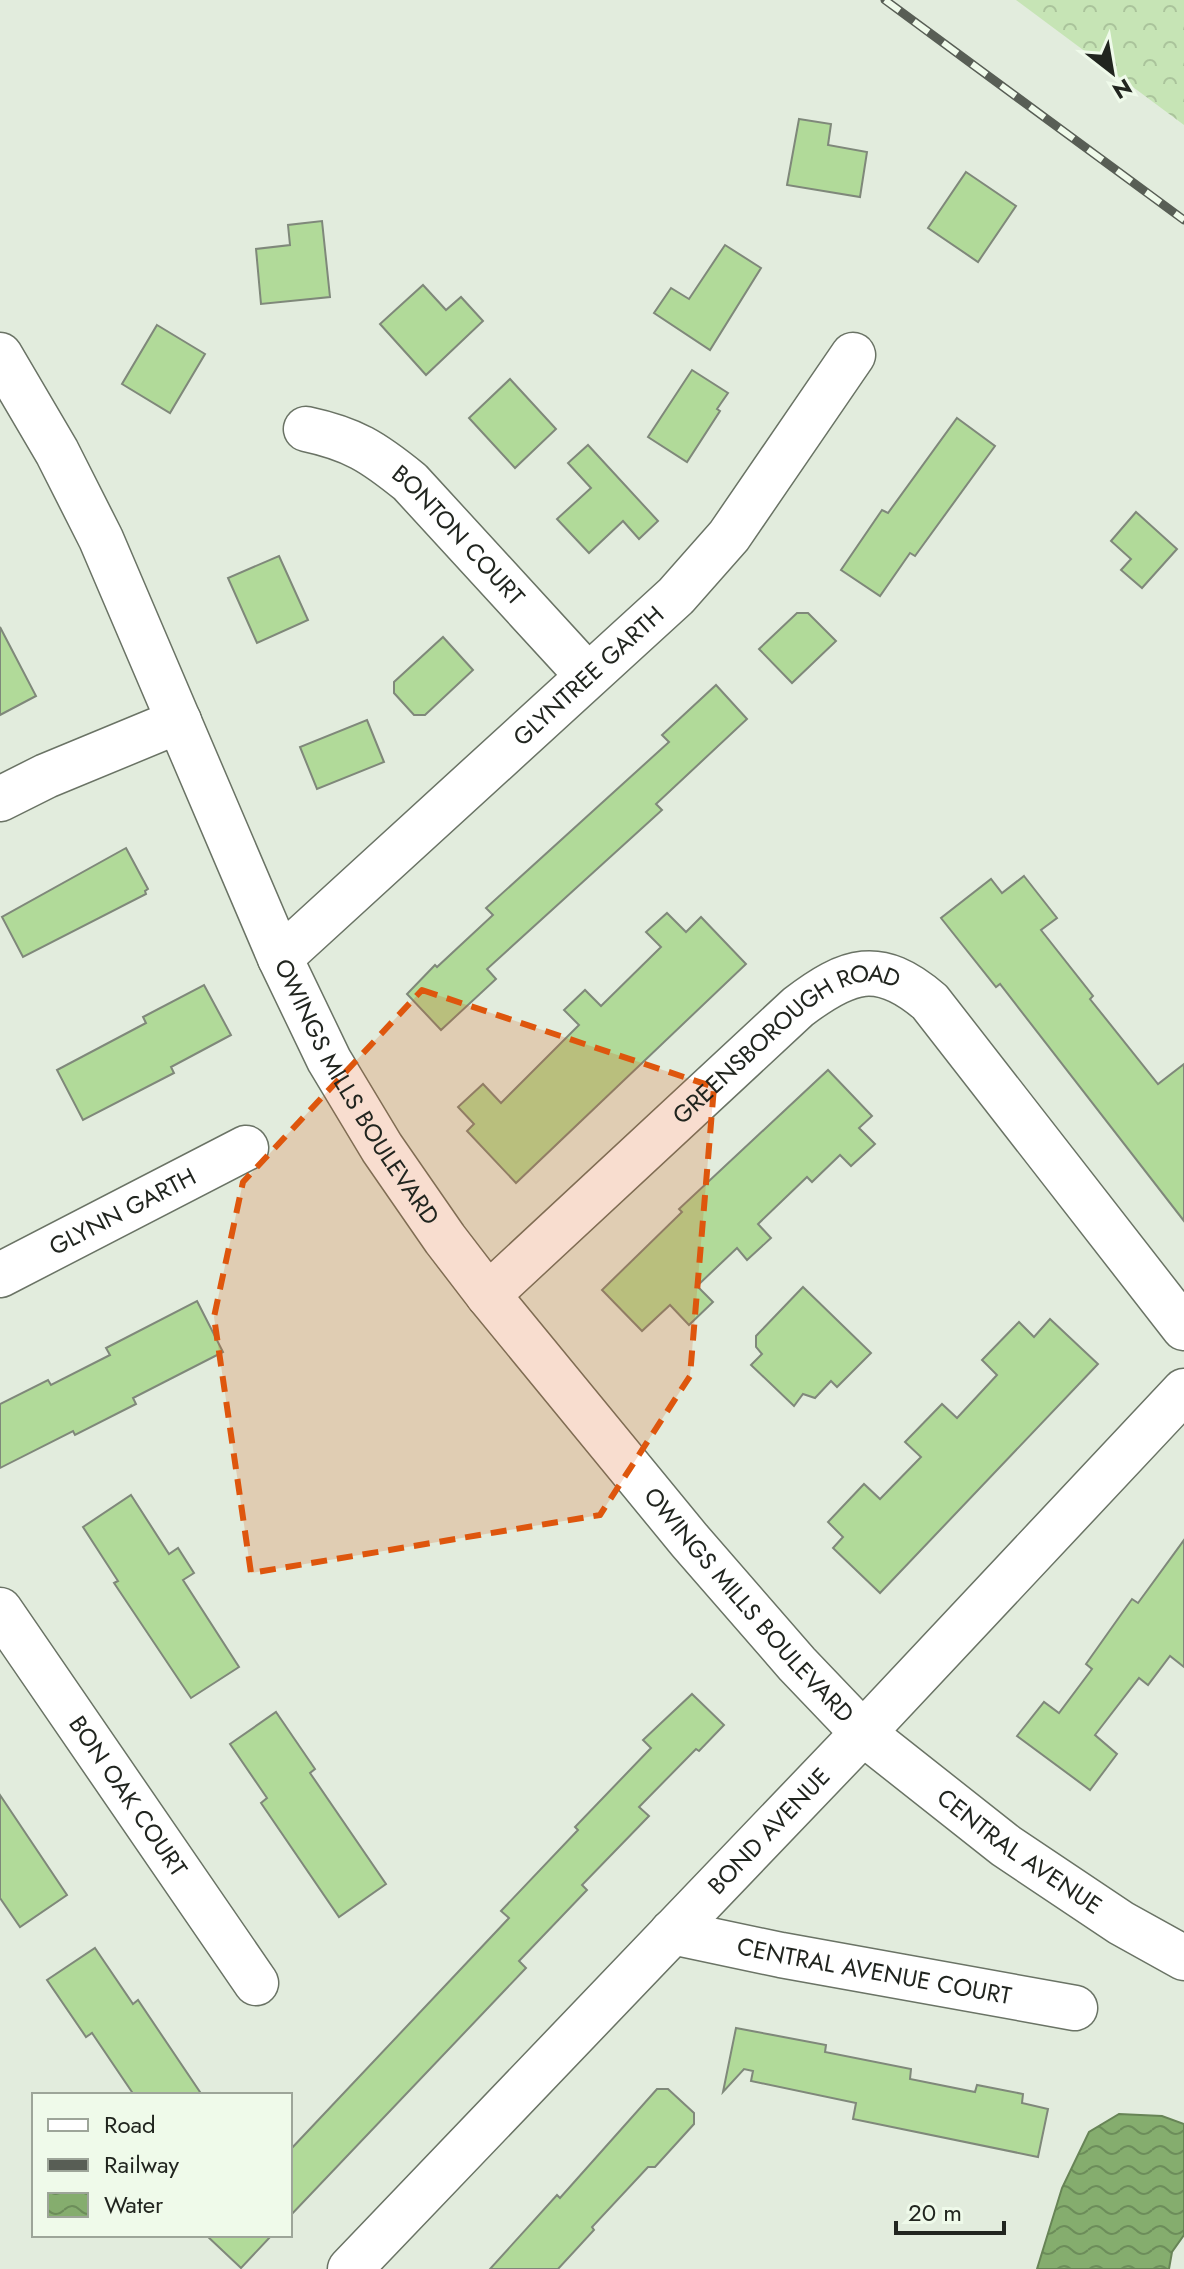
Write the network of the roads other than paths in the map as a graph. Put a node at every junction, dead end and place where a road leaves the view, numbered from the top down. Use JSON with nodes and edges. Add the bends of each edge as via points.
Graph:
{"nodes":[{"id":1,"x":0,"y":355,"type":"edge"},
{"id":2,"x":853,"y":355,"type":"dead end"},
{"id":3,"x":306,"y":429,"type":"dead end"},
{"id":4,"x":587,"y":675,"type":"junction"},
{"id":5,"x":179,"y":721,"type":"junction"},
{"id":6,"x":0,"y":799,"type":"edge"},
{"id":7,"x":280,"y":958,"type":"junction"},
{"id":8,"x":246,"y":1148,"type":"dead end"},
{"id":9,"x":0,"y":1275,"type":"edge"},
{"id":10,"x":488,"y":1295,"type":"junction"},
{"id":11,"x":1184,"y":1328,"type":"edge"},
{"id":12,"x":1184,"y":1391,"type":"edge"},
{"id":13,"x":0,"y":1610,"type":"edge"},
{"id":14,"x":863,"y":1733,"type":"junction"},
{"id":15,"x":672,"y":1932,"type":"junction"},
{"id":16,"x":1184,"y":1958,"type":"edge"},
{"id":17,"x":256,"y":1983,"type":"dead end"},
{"id":18,"x":1075,"y":2008,"type":"dead end"},
{"id":19,"x":350,"y":2269,"type":"edge"}],
"edges":[{"from":1,"to":5,"type":"street","name":"OWINGS MILLS BOULEVARD","via":[[101,539]]},
{"from":2,"to":4,"type":"street","name":"GLYNTREE GARTH","via":[[729,536],[676,596]]},
{"from":3,"to":4,"type":"street","name":"BONTON COURT","via":[[341,436],[377,455],[410,482]]},
{"from":4,"to":7,"type":"street","name":"GLYNTREE GARTH"},
{"from":5,"to":6,"type":"street"},
{"from":5,"to":7,"type":"street","name":"OWINGS MILLS BOULEVARD"},
{"from":7,"to":10,"type":"street","name":"OWINGS MILLS BOULEVARD","via":[[329,1060],[382,1148]]},
{"from":8,"to":9,"type":"street","name":"GLYNN GARTH"},
{"from":10,"to":11,"type":"street","name":"GREENSBOROUGH ROAD","via":[[798,1007],[851,975],[884,974],[909,984],[930,1002]]},
{"from":10,"to":14,"type":"street","name":"OWINGS MILLS BOULEVARD","via":[[744,1605]]},
{"from":12,"to":14,"type":"street","name":"BOND AVENUE"},
{"from":13,"to":17,"type":"street","name":"BON OAK COURT"},
{"from":14,"to":15,"type":"street","name":"BOND AVENUE"},
{"from":14,"to":16,"type":"street","name":"CENTRAL AVENUE","via":[[1006,1846]]},
{"from":15,"to":18,"type":"street","name":"CENTRAL AVENUE COURT"},
{"from":15,"to":19,"type":"street","name":"BOND AVENUE"}]}
